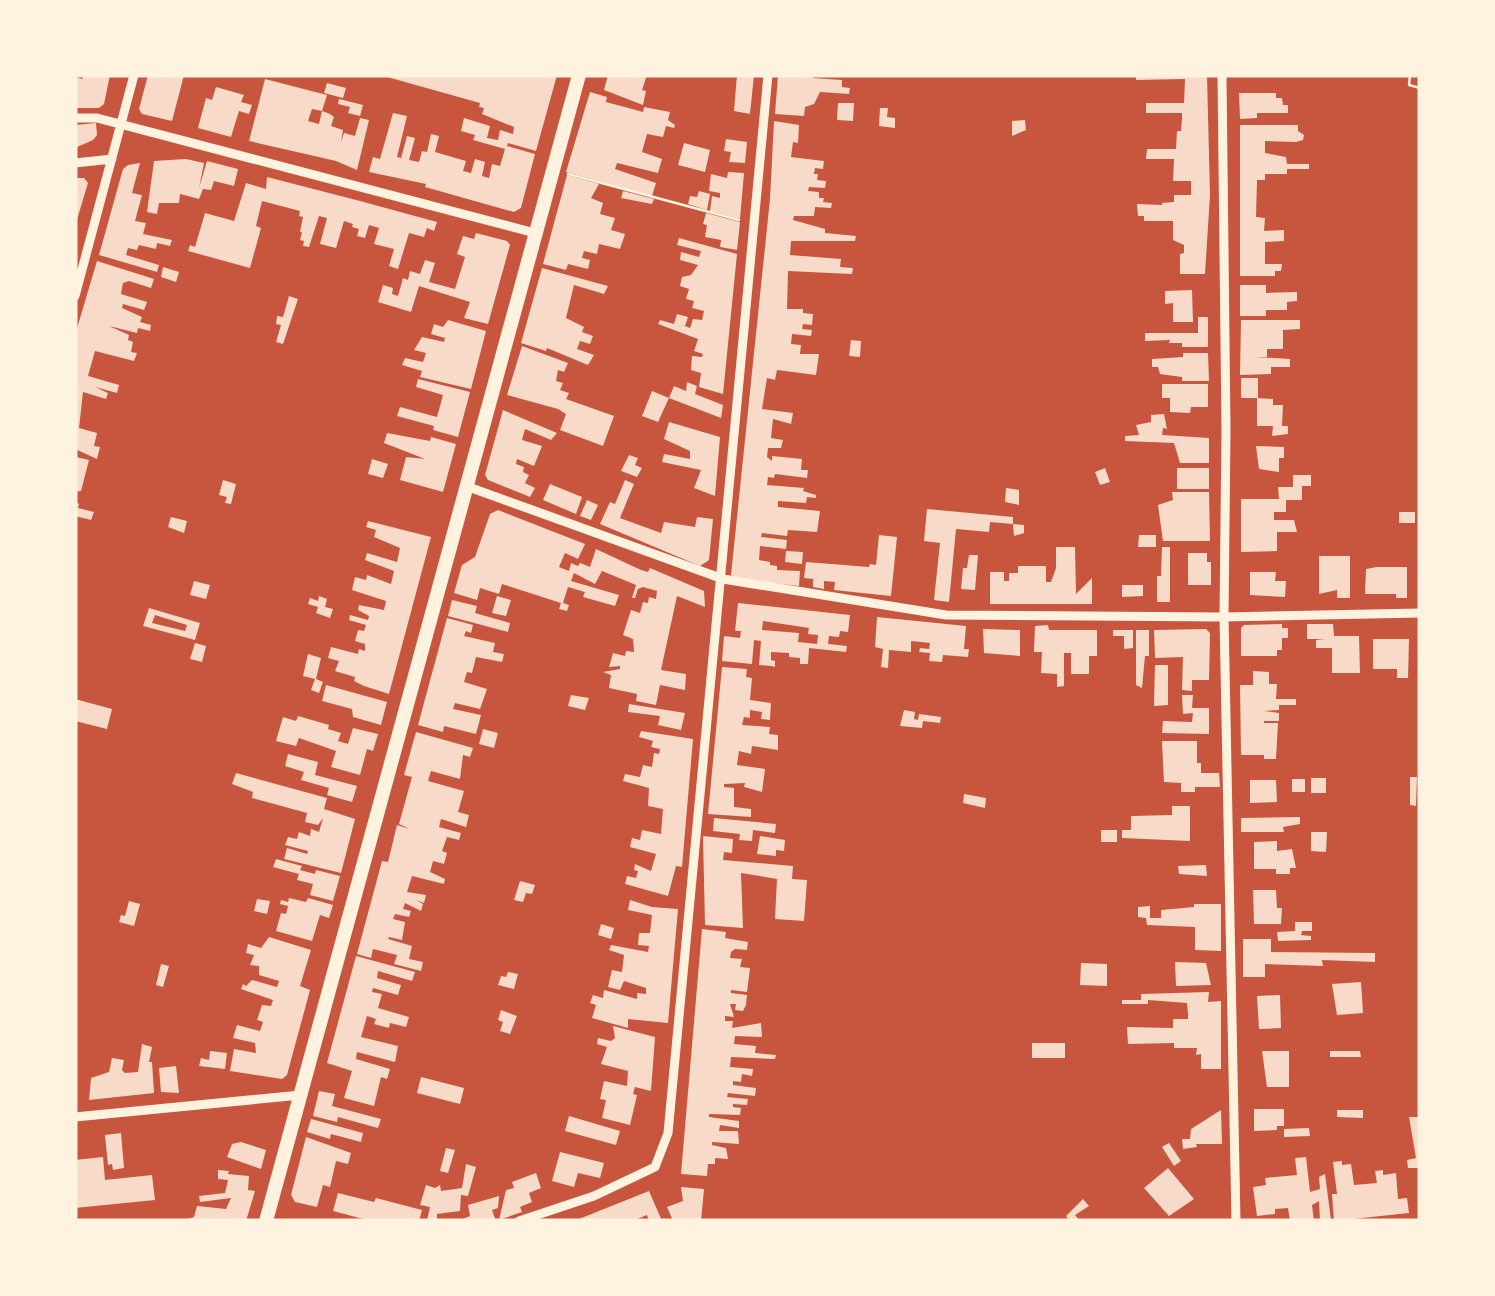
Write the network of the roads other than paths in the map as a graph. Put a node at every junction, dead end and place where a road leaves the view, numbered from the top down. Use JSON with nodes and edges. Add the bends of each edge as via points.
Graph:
{"nodes":[{"id":1,"x":134,"y":75,"type":"edge"},
{"id":2,"x":579,"y":75,"type":"edge"},
{"id":3,"x":768,"y":75,"type":"edge"},
{"id":4,"x":1222,"y":75,"type":"edge"},
{"id":5,"x":75,"y":118,"type":"edge"},
{"id":6,"x":121,"y":124,"type":"junction"},
{"id":7,"x":112,"y":159,"type":"junction"},
{"id":8,"x":75,"y":164,"type":"edge"},
{"id":9,"x":535,"y":233,"type":"junction"},
{"id":10,"x":75,"y":296,"type":"edge"},
{"id":11,"x":466,"y":486,"type":"junction"},
{"id":12,"x":722,"y":579,"type":"junction"},
{"id":13,"x":1420,"y":613,"type":"edge"},
{"id":14,"x":1224,"y":617,"type":"junction"},
{"id":15,"x":301,"y":1095,"type":"junction"},
{"id":16,"x":75,"y":1118,"type":"edge"},
{"id":17,"x":266,"y":1221,"type":"edge"},
{"id":18,"x":520,"y":1221,"type":"edge"},
{"id":19,"x":1236,"y":1221,"type":"edge"}],
"edges":[{"from":1,"to":6,"type":"street"},
{"from":2,"to":9,"type":"main road"},
{"from":3,"to":12,"type":"street"},
{"from":4,"to":14,"type":"street"},
{"from":5,"to":6,"type":"street"},
{"from":6,"to":7,"type":"street"},
{"from":6,"to":9,"type":"street"},
{"from":7,"to":8,"type":"street"},
{"from":7,"to":10,"type":"street"},
{"from":9,"to":11,"type":"main road"},
{"from":11,"to":12,"type":"street"},
{"from":11,"to":15,"type":"main road"},
{"from":12,"to":14,"type":"street","via":[[946,615]]},
{"from":12,"to":18,"type":"street","via":[[668,1133],[654,1167]]},
{"from":13,"to":14,"type":"street"},
{"from":14,"to":19,"type":"street"},
{"from":15,"to":16,"type":"street"},
{"from":15,"to":17,"type":"main road"}]}
